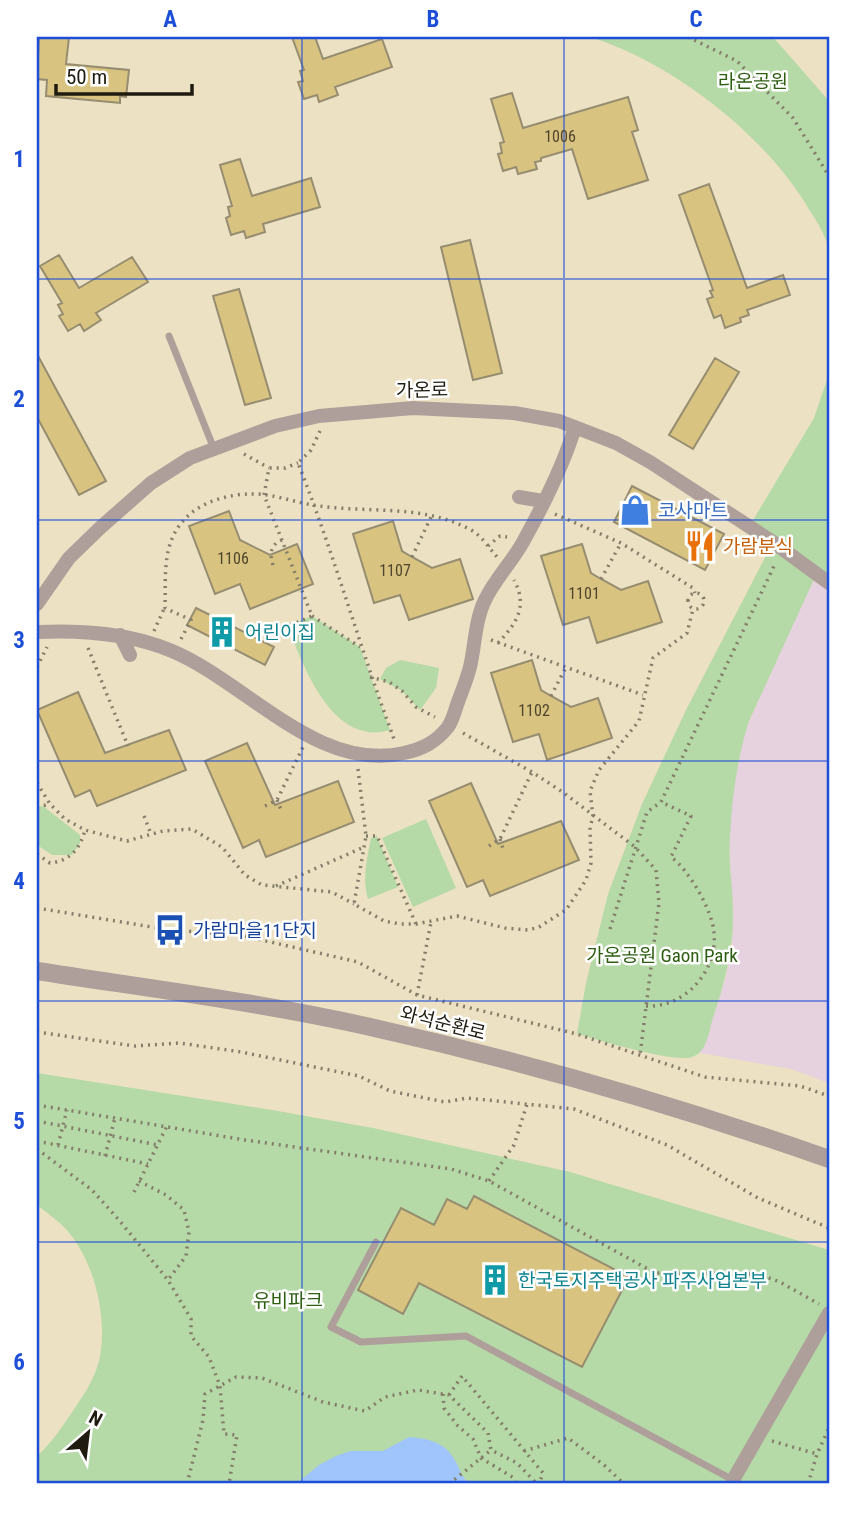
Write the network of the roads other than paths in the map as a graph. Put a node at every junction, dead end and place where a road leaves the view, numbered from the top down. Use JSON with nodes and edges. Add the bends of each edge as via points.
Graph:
{"nodes":[{"id":1,"x":169,"y":336,"type":"dead end"},
{"id":2,"x":575,"y":427,"type":"junction"},
{"id":3,"x":214,"y":449,"type":"junction"},
{"id":4,"x":519,"y":497,"type":"dead end"},
{"id":5,"x":542,"y":504,"type":"junction"},
{"id":6,"x":829,"y":583,"type":"edge"},
{"id":7,"x":37,"y":604,"type":"edge"},
{"id":8,"x":37,"y":632,"type":"edge"},
{"id":9,"x":120,"y":635,"type":"junction"},
{"id":10,"x":130,"y":655,"type":"dead end"},
{"id":11,"x":37,"y":971,"type":"edge"},
{"id":12,"x":829,"y":1159,"type":"edge"},
{"id":13,"x":376,"y":1242,"type":"dead end"},
{"id":14,"x":825,"y":1309,"type":"edge"},
{"id":15,"x":733,"y":1480,"type":"joint"}],
"edges":[{"from":1,"to":3,"type":"lane"},
{"from":2,"to":3,"type":"street","name":"가온로","via":[[514,413],[413,408],[319,416],[275,426]]},
{"from":2,"to":5,"type":"street"},
{"from":2,"to":6,"type":"street","name":"가온로","via":[[650,462]]},
{"from":3,"to":7,"type":"street","name":"가온로","via":[[151,483],[69,558]]},
{"from":4,"to":5,"type":"street"},
{"from":5,"to":9,"type":"street","via":[[484,602],[470,669],[450,725],[431,744],[399,754],[356,753],[308,736],[209,670],[175,652]]},
{"from":8,"to":9,"type":"street"},
{"from":9,"to":10,"type":"street"},
{"from":11,"to":12,"type":"street","name":"와석순환로","via":[[377,1028],[575,1078]]},
{"from":13,"to":15,"type":"lane","via":[[331,1326],[361,1342],[466,1336]]},
{"from":14,"to":15,"type":"street"}]}
